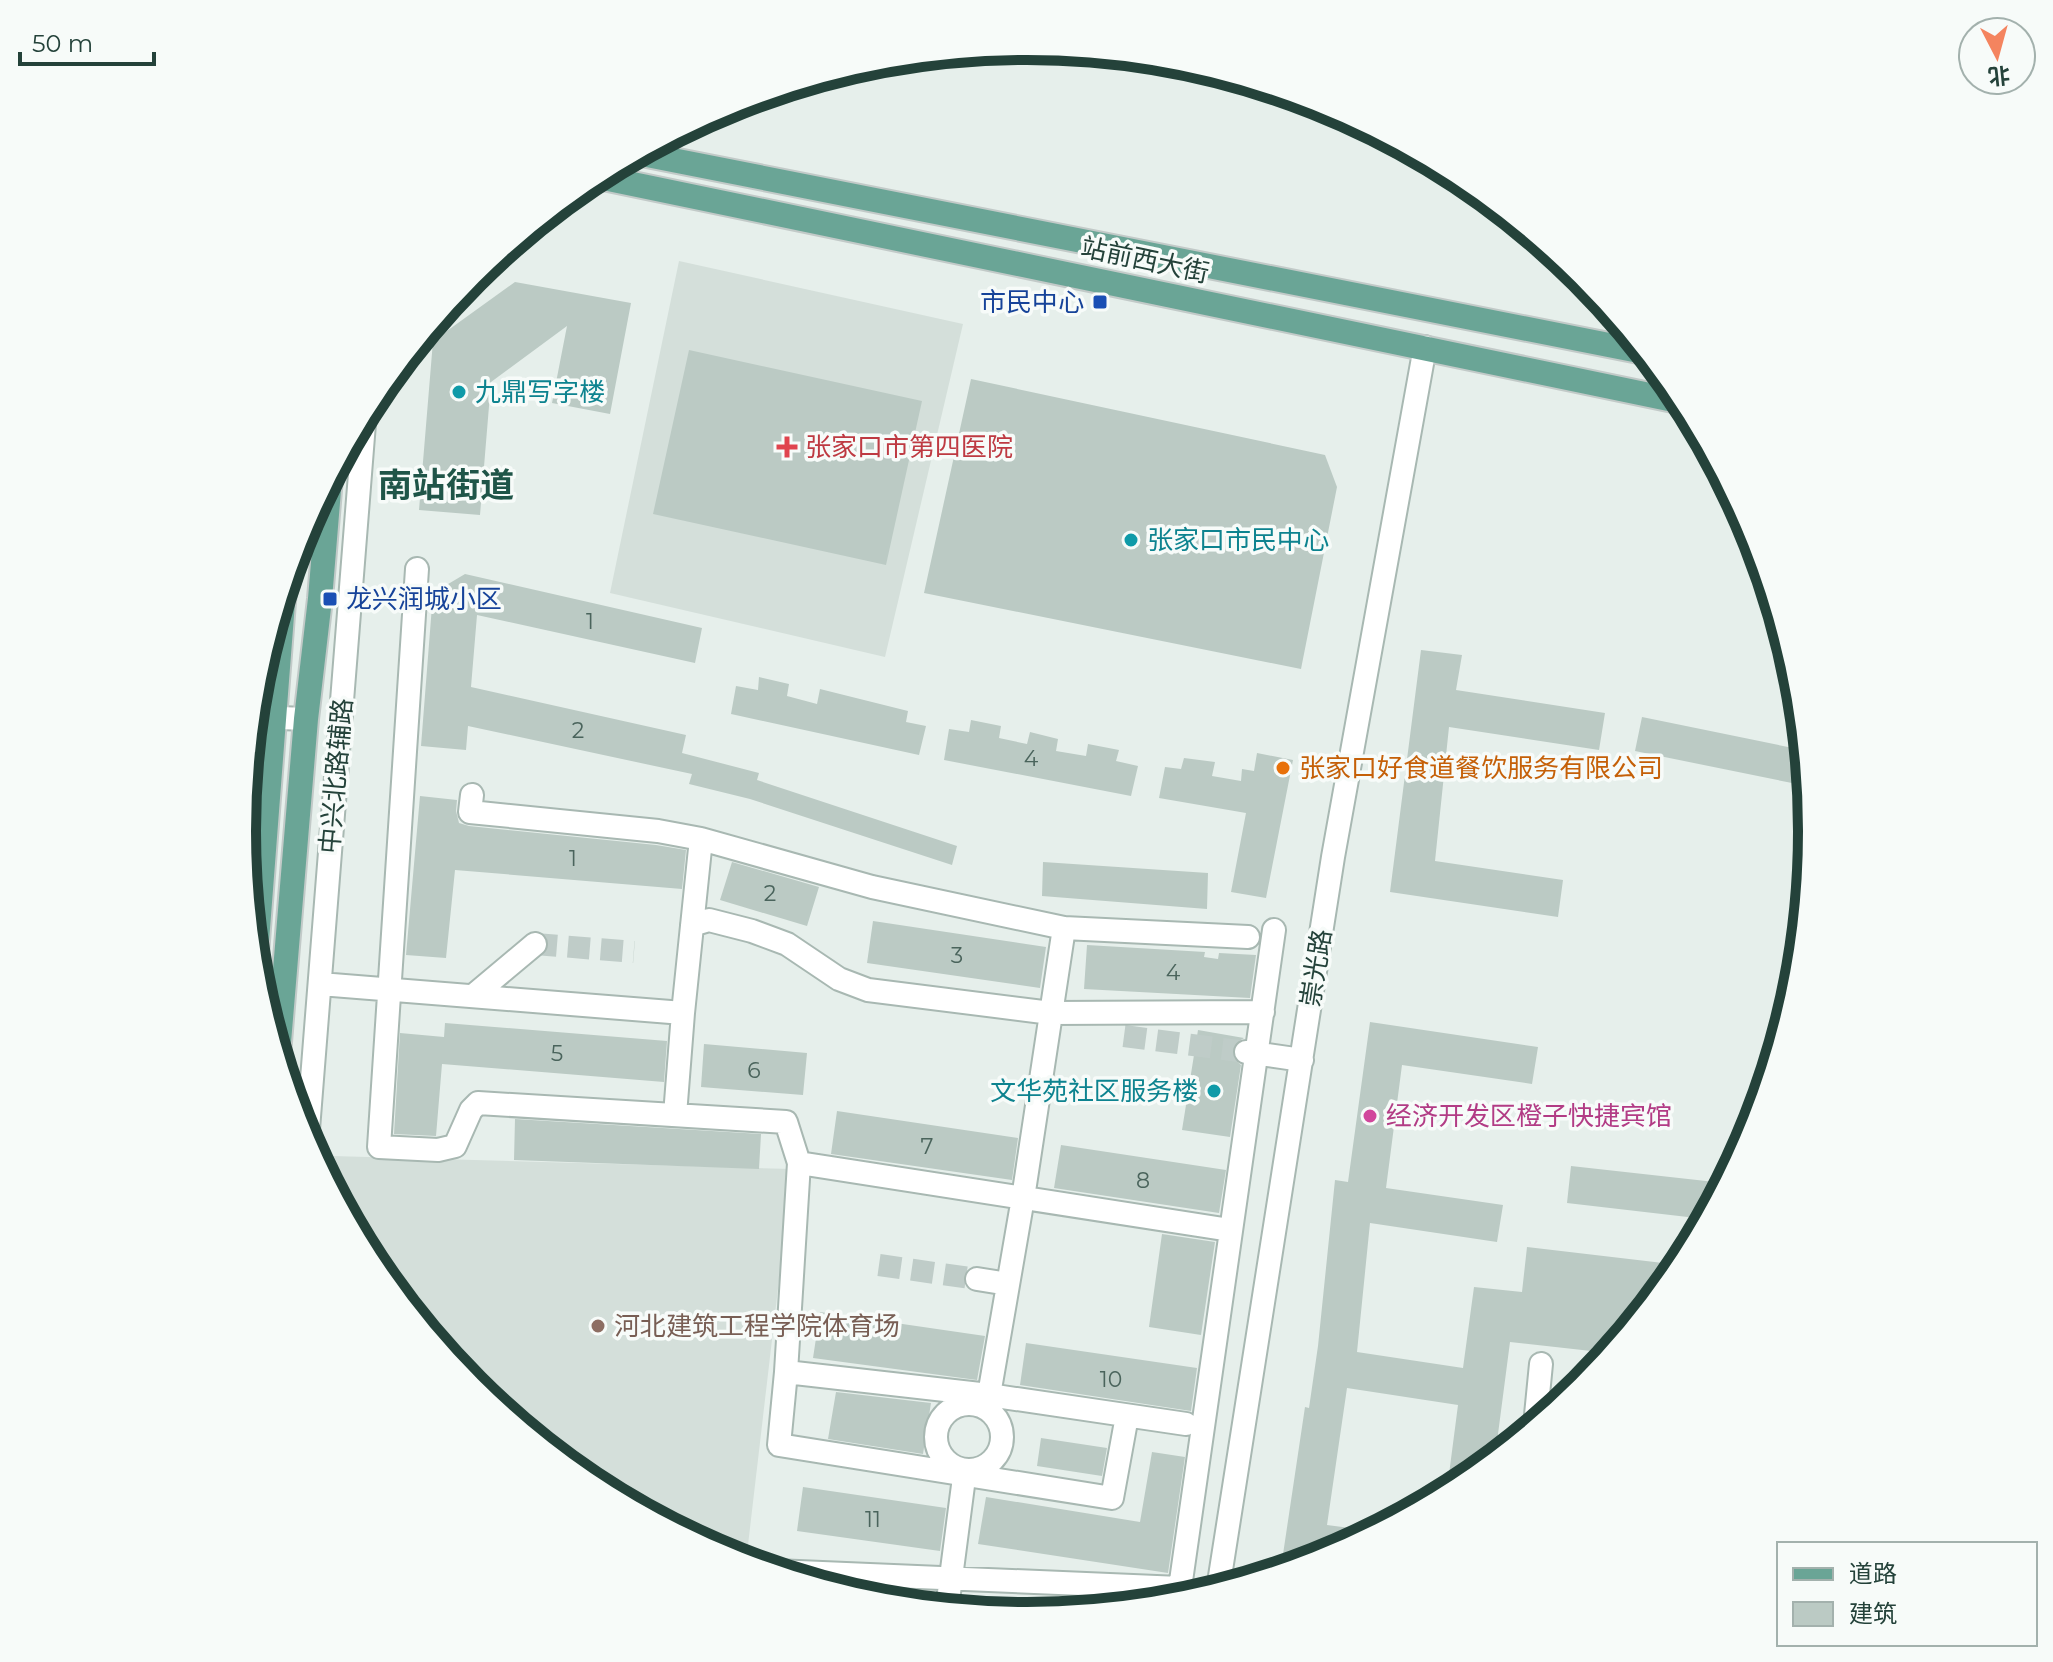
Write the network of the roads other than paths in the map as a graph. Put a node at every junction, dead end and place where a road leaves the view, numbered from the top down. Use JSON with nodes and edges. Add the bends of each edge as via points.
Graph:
{"nodes":[{"id":1,"x":654,"y":156,"type":"edge"},
{"id":2,"x":614,"y":180,"type":"edge"},
{"id":3,"x":1425,"y":347,"type":"junction"},
{"id":4,"x":1627,"y":349,"type":"edge"},
{"id":5,"x":1664,"y":398,"type":"edge"},
{"id":6,"x":363,"y":439,"type":"edge"},
{"id":7,"x":328,"y":506,"type":"edge"},
{"id":8,"x":417,"y":569,"type":"dead end"},
{"id":9,"x":264,"y":717,"type":"edge"},
{"id":10,"x":306,"y":719,"type":"junction"},
{"id":11,"x":472,"y":795,"type":"dead end"},
{"id":12,"x":701,"y":839,"type":"junction"},
{"id":13,"x":258,"y":889,"type":"edge"},
{"id":14,"x":692,"y":925,"type":"junction"},
{"id":15,"x":1064,"y":928,"type":"junction"},
{"id":16,"x":1274,"y":930,"type":"dead end"},
{"id":17,"x":1248,"y":937,"type":"dead end"},
{"id":18,"x":535,"y":944,"type":"tunnel mouth"},
{"id":19,"x":320,"y":984,"type":"junction"},
{"id":20,"x":388,"y":989,"type":"junction"},
{"id":21,"x":473,"y":996,"type":"junction"},
{"id":22,"x":1263,"y":1012,"type":"junction"},
{"id":23,"x":683,"y":1013,"type":"junction"},
{"id":24,"x":1051,"y":1013,"type":"junction"},
{"id":25,"x":280,"y":1025,"type":"edge"},
{"id":26,"x":1251,"y":1053,"type":"junction"},
{"id":27,"x":1302,"y":1060,"type":"junction"},
{"id":28,"x":309,"y":1114,"type":"edge"},
{"id":29,"x":675,"y":1115,"type":"junction"},
{"id":30,"x":799,"y":1163,"type":"junction"},
{"id":31,"x":1023,"y":1198,"type":"junction"},
{"id":32,"x":1230,"y":1230,"type":"junction"},
{"id":33,"x":977,"y":1279,"type":"tunnel mouth"},
{"id":34,"x":1008,"y":1284,"type":"junction"},
{"id":35,"x":1541,"y":1364,"type":"dead end"},
{"id":36,"x":786,"y":1372,"type":"junction"},
{"id":37,"x":988,"y":1402,"type":"junction"},
{"id":38,"x":1537,"y":1410,"type":"edge"},
{"id":39,"x":1127,"y":1416,"type":"junction"},
{"id":40,"x":1186,"y":1424,"type":"dead end"},
{"id":41,"x":965,"y":1472,"type":"junction"},
{"id":42,"x":818,"y":1573,"type":"edge"},
{"id":43,"x":1220,"y":1577,"type":"edge"},
{"id":44,"x":950,"y":1580,"type":"junction"},
{"id":45,"x":1180,"y":1586,"type":"edge"},
{"id":46,"x":1172,"y":1588,"type":"edge"},
{"id":47,"x":948,"y":1597,"type":"edge"}],
"edges":[{"from":1,"to":4,"type":"main road","name":"站前西大街"},
{"from":2,"to":3,"type":"main road","name":"站前西大街"},
{"from":3,"to":5,"type":"main road","name":"站前西大街"},
{"from":3,"to":27,"type":"street","name":"崇光路"},
{"from":6,"to":19,"type":"street","name":"中兴北路辅路"},
{"from":7,"to":10,"type":"main road"},
{"from":8,"to":20,"type":"street"},
{"from":9,"to":10,"type":"street"},
{"from":9,"to":13,"type":"main road"},
{"from":10,"to":25,"type":"main road"},
{"from":11,"to":12,"type":"street","via":[[470,812]]},
{"from":12,"to":14,"type":"street"},
{"from":12,"to":15,"type":"street","via":[[872,887]]},
{"from":14,"to":23,"type":"street"},
{"from":14,"to":24,"type":"street","via":[[709,920],[752,931],[787,944],[839,979],[868,990]]},
{"from":15,"to":17,"type":"street"},
{"from":15,"to":24,"type":"street"},
{"from":16,"to":22,"type":"street"},
{"from":18,"to":21,"type":"street"},
{"from":19,"to":20,"type":"street"},
{"from":19,"to":28,"type":"street","name":"中兴北路辅路"},
{"from":20,"to":21,"type":"street"},
{"from":20,"to":29,"type":"street","via":[[379,1147],[455,1146],[478,1103]]},
{"from":21,"to":23,"type":"street"},
{"from":22,"to":24,"type":"street"},
{"from":22,"to":26,"type":"street"},
{"from":23,"to":29,"type":"street"},
{"from":24,"to":31,"type":"street"},
{"from":26,"to":27,"type":"street"},
{"from":26,"to":32,"type":"street"},
{"from":27,"to":43,"type":"street","name":"崇光路"},
{"from":29,"to":30,"type":"street","via":[[786,1122]]},
{"from":30,"to":31,"type":"street"},
{"from":30,"to":36,"type":"street"},
{"from":31,"to":32,"type":"street"},
{"from":31,"to":34,"type":"street"},
{"from":32,"to":45,"type":"street"},
{"from":33,"to":34,"type":"street"},
{"from":34,"to":37,"type":"street"},
{"from":35,"to":38,"type":"street"},
{"from":36,"to":37,"type":"street"},
{"from":36,"to":41,"type":"street","via":[[779,1445]]},
{"from":37,"to":39,"type":"street"},
{"from":37,"to":41,"type":"street","via":[[1000,1427],[1000,1449],[986,1465]]},
{"from":37,"to":41,"type":"street","via":[[966,1405],[940,1421],[940,1452]]},
{"from":39,"to":40,"type":"street"},
{"from":39,"to":41,"type":"street","via":[[1112,1498]]},
{"from":41,"to":44,"type":"street"},
{"from":42,"to":44,"type":"street"},
{"from":44,"to":46,"type":"street"},
{"from":44,"to":47,"type":"street"}]}
